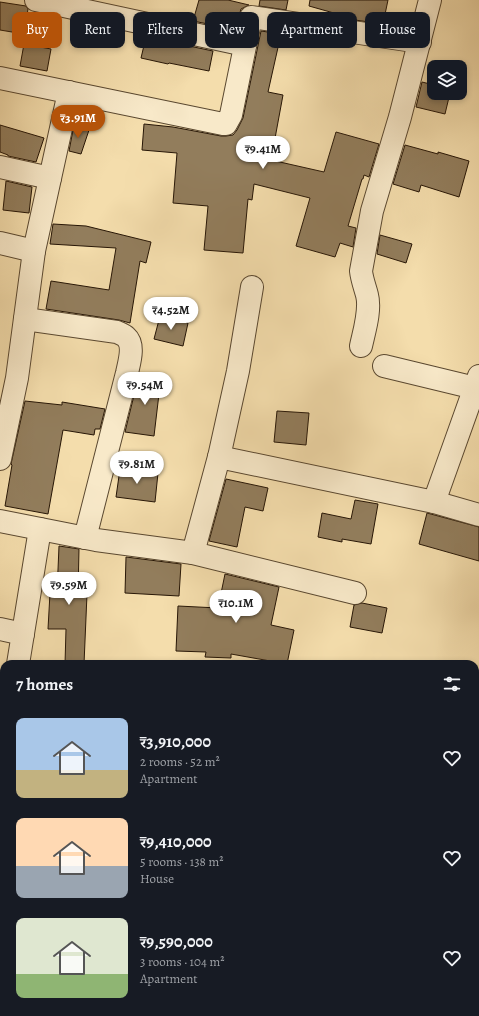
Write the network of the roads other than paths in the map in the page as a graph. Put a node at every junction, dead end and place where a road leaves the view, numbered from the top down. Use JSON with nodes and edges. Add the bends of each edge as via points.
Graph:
{"nodes":[{"id":1,"x":36,"y":0,"type":"edge"},
{"id":2,"x":430,"y":0,"type":"edge"},
{"id":3,"x":252,"y":9,"type":"edge"},
{"id":4,"x":427,"y":12,"type":"edge"},
{"id":5,"x":365,"y":31,"type":"edge"},
{"id":6,"x":205,"y":36,"type":"edge"},
{"id":7,"x":244,"y":48,"type":"edge"},
{"id":8,"x":418,"y":48,"type":"edge"},
{"id":9,"x":0,"y":78,"type":"edge"},
{"id":10,"x":69,"y":92,"type":"junction"},
{"id":11,"x":0,"y":167,"type":"edge"},
{"id":12,"x":50,"y":178,"type":"junction"},
{"id":13,"x":0,"y":243,"type":"edge"},
{"id":14,"x":34,"y":251,"type":"junction"},
{"id":15,"x":252,"y":287,"type":"dead end"},
{"id":16,"x":25,"y":319,"type":"junction"},
{"id":17,"x":361,"y":346,"type":"dead end"},
{"id":18,"x":384,"y":366,"type":"dead end"},
{"id":19,"x":477,"y":382,"type":"edge"},
{"id":20,"x":3,"y":433,"type":"edge"},
{"id":21,"x":219,"y":457,"type":"junction"},
{"id":22,"x":0,"y":459,"type":"edge"},
{"id":23,"x":434,"y":502,"type":"junction"},
{"id":24,"x":479,"y":515,"type":"edge"},
{"id":25,"x":0,"y":521,"type":"edge"},
{"id":26,"x":40,"y":529,"type":"junction"},
{"id":27,"x":85,"y":538,"type":"junction"},
{"id":28,"x":193,"y":553,"type":"junction"},
{"id":29,"x":355,"y":593,"type":"dead end"},
{"id":30,"x":0,"y":629,"type":"edge"},
{"id":31,"x":23,"y":634,"type":"junction"},
{"id":32,"x":19,"y":660,"type":"edge"}],
"edges":[{"from":1,"to":6,"type":"street"},
{"from":2,"to":4,"type":"street"},
{"from":3,"to":5,"type":"street"},
{"from":7,"to":10,"type":"street","via":[[231,115],[226,124]]},
{"from":8,"to":17,"type":"street","via":[[372,211],[361,271],[368,297]]},
{"from":9,"to":10,"type":"street"},
{"from":10,"to":12,"type":"street"},
{"from":11,"to":12,"type":"street"},
{"from":12,"to":14,"type":"street"},
{"from":13,"to":14,"type":"street"},
{"from":14,"to":16,"type":"street"},
{"from":15,"to":21,"type":"street","via":[[238,371]]},
{"from":16,"to":20,"type":"street","via":[[17,378]]},
{"from":16,"to":27,"type":"street","via":[[117,332],[130,343],[127,373]]},
{"from":18,"to":19,"type":"street"},
{"from":19,"to":23,"type":"street"},
{"from":20,"to":22,"type":"street"},
{"from":21,"to":23,"type":"street"},
{"from":21,"to":28,"type":"street"},
{"from":23,"to":24,"type":"street"},
{"from":25,"to":26,"type":"street"},
{"from":26,"to":27,"type":"street"},
{"from":26,"to":31,"type":"street"},
{"from":27,"to":28,"type":"street"},
{"from":28,"to":29,"type":"street"},
{"from":30,"to":31,"type":"street"},
{"from":31,"to":32,"type":"street"}]}
